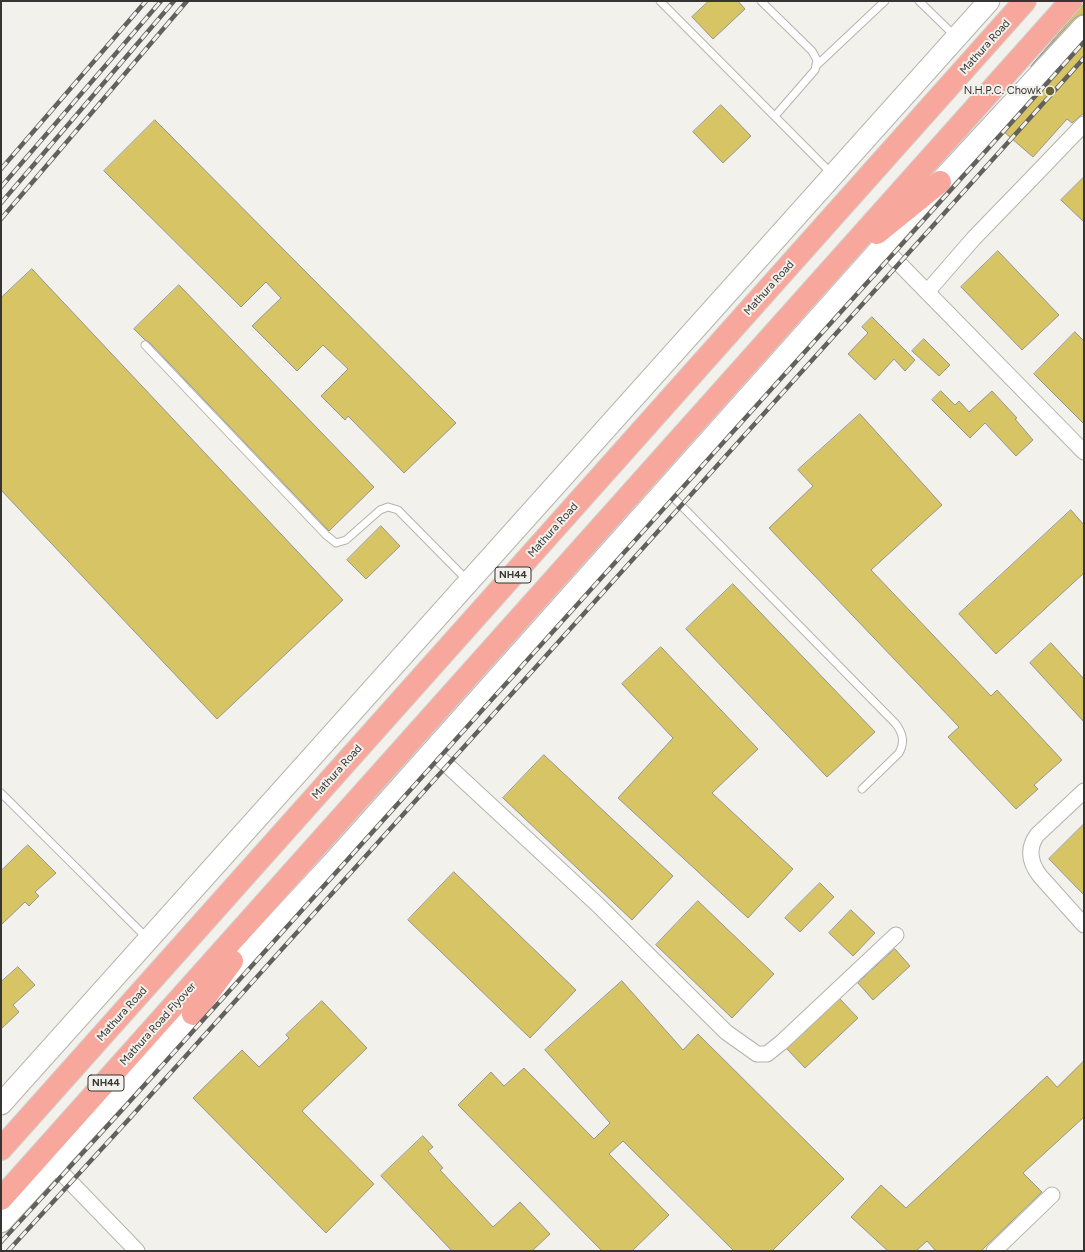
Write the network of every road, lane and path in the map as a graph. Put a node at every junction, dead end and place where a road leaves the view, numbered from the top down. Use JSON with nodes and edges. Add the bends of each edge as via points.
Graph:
{"nodes":[{"id":1,"x":660,"y":1,"type":"edge"},
{"id":2,"x":761,"y":1,"type":"edge"},
{"id":3,"x":885,"y":1,"type":"edge"},
{"id":4,"x":919,"y":1,"type":"edge"},
{"id":5,"x":989,"y":1,"type":"edge"},
{"id":6,"x":1025,"y":1,"type":"edge"},
{"id":7,"x":1071,"y":1,"type":"edge"},
{"id":8,"x":1084,"y":26,"type":"edge"},
{"id":9,"x":957,"y":37,"type":"junction"},
{"id":10,"x":817,"y":65,"type":"junction"},
{"id":11,"x":775,"y":116,"type":"junction"},
{"id":12,"x":1084,"y":124,"type":"edge"},
{"id":13,"x":833,"y":175,"type":"junction"},
{"id":14,"x":940,"y":182,"type":"junction"},
{"id":15,"x":883,"y":247,"type":"junction"},
{"id":16,"x":825,"y":276,"type":"junction"},
{"id":17,"x":927,"y":292,"type":"junction"},
{"id":18,"x":144,"y":346,"type":"dead end"},
{"id":19,"x":1084,"y":452,"type":"edge"},
{"id":20,"x":665,"y":489,"type":"junction"},
{"id":21,"x":469,"y":581,"type":"junction"},
{"id":22,"x":432,"y":752,"type":"junction"},
{"id":23,"x":862,"y":788,"type":"dead end"},
{"id":24,"x":1084,"y":791,"type":"edge"},
{"id":25,"x":1,"y":794,"type":"edge"},
{"id":26,"x":282,"y":885,"type":"junction"},
{"id":27,"x":1084,"y":926,"type":"edge"},
{"id":28,"x":896,"y":936,"type":"dead end"},
{"id":29,"x":148,"y":939,"type":"junction"},
{"id":30,"x":193,"y":1014,"type":"junction"},
{"id":31,"x":1,"y":1104,"type":"edge"},
{"id":32,"x":1,"y":1149,"type":"edge"},
{"id":33,"x":53,"y":1164,"type":"junction"},
{"id":34,"x":1052,"y":1195,"type":"dead end"},
{"id":35,"x":1,"y":1199,"type":"edge"},
{"id":36,"x":1,"y":1222,"type":"edge"},
{"id":37,"x":136,"y":1251,"type":"edge"},
{"id":38,"x":994,"y":1251,"type":"edge"}],
"edges":[{"from":1,"to":11,"type":"lane"},
{"from":2,"to":10,"type":"lane","via":[[809,47]]},
{"from":3,"to":10,"type":"lane"},
{"from":4,"to":9,"type":"lane"},
{"from":5,"to":9,"type":"main road"},
{"from":6,"to":32,"type":"highway","name":"Mathura Road","number":"NH44"},
{"from":7,"to":16,"type":"highway","number":"NH44"},
{"from":8,"to":14,"type":"main road"},
{"from":9,"to":13,"type":"main road"},
{"from":10,"to":11,"type":"lane"},
{"from":11,"to":13,"type":"lane"},
{"from":12,"to":17,"type":"street","via":[[974,238]]},
{"from":13,"to":21,"type":"main road"},
{"from":14,"to":15,"type":"main road"},
{"from":14,"to":16,"type":"highway"},
{"from":15,"to":17,"type":"street"},
{"from":15,"to":20,"type":"main road"},
{"from":16,"to":26,"type":"highway","number":"NH44"},
{"from":17,"to":19,"type":"street"},
{"from":18,"to":21,"type":"lane","via":[[336,543],[346,540],[380,510],[388,507],[398,510]]},
{"from":20,"to":22,"type":"main road"},
{"from":20,"to":23,"type":"lane","via":[[900,730],[903,739],[899,753]]},
{"from":21,"to":29,"type":"main road"},
{"from":22,"to":28,"type":"street","via":[[597,904],[726,1032],[757,1054],[767,1054],[782,1042]]},
{"from":22,"to":30,"type":"main road"},
{"from":24,"to":27,"type":"street","via":[[1037,835],[1030,850],[1034,869]]},
{"from":25,"to":29,"type":"lane"},
{"from":26,"to":30,"type":"highway","via":[[262,922]]},
{"from":26,"to":35,"type":"highway","name":"Mathura Road Flyover","number":"NH44"},
{"from":29,"to":31,"type":"main road"},
{"from":30,"to":33,"type":"main road"},
{"from":33,"to":36,"type":"main road"},
{"from":33,"to":37,"type":"street"},
{"from":34,"to":38,"type":"street"}]}
